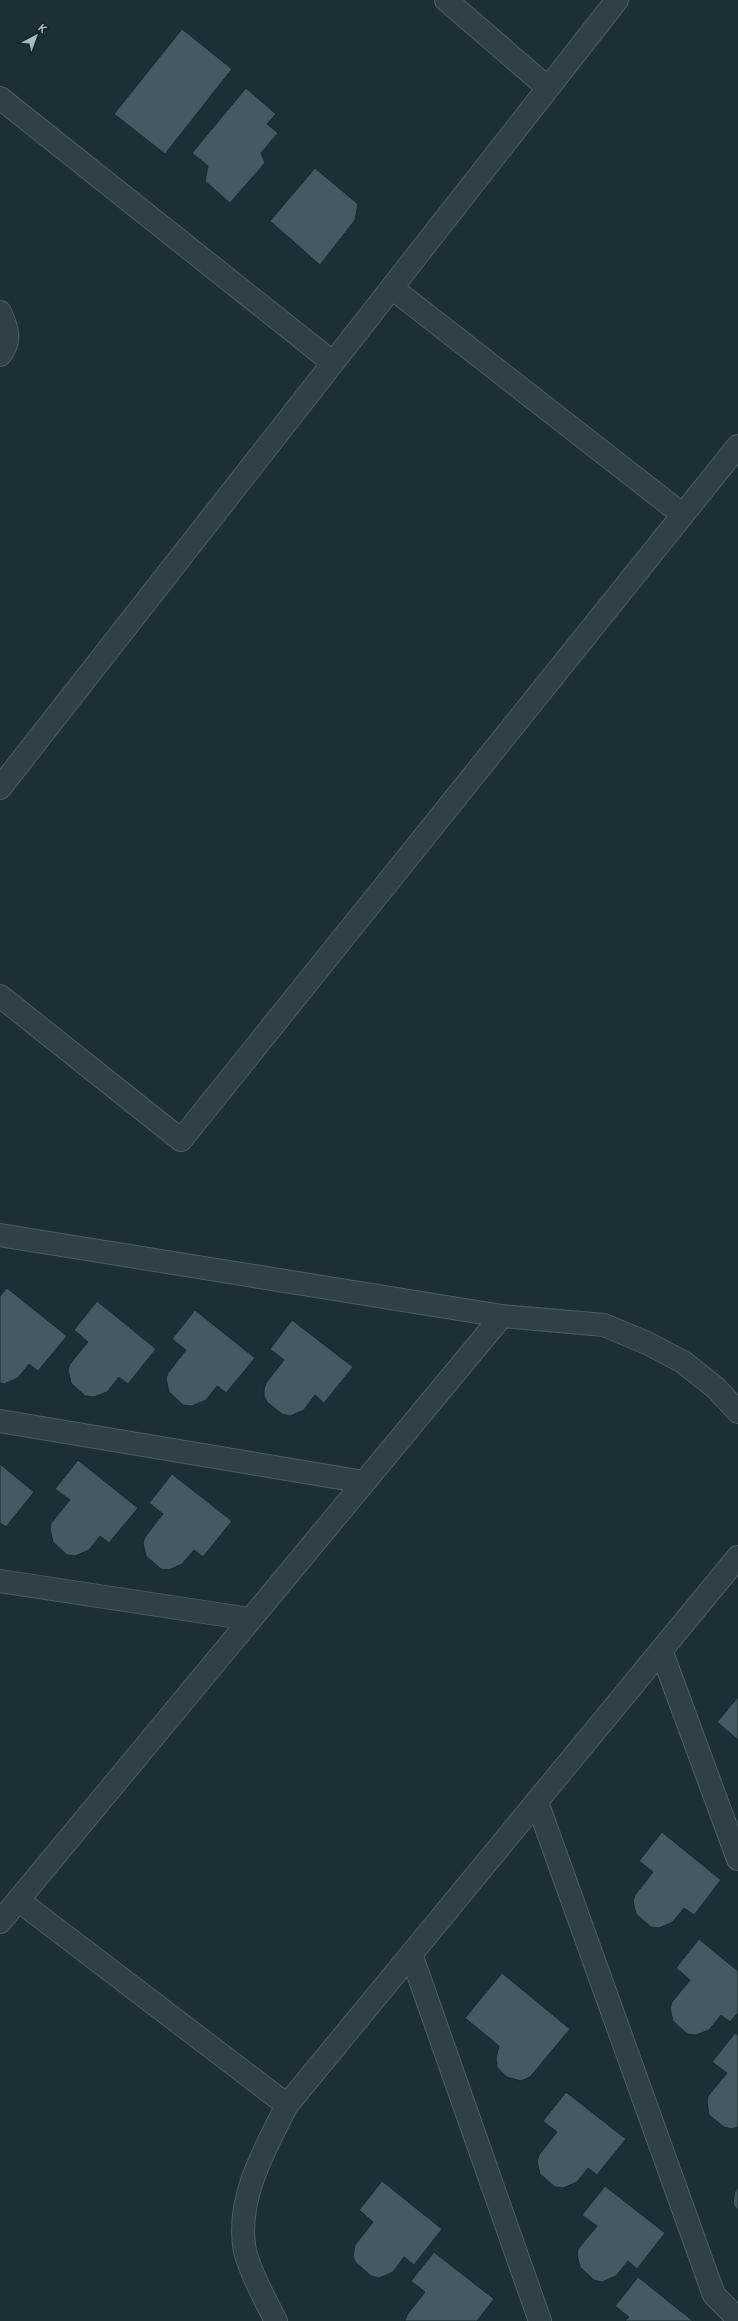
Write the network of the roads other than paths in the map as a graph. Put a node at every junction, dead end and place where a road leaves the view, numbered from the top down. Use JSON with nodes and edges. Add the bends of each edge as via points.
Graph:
{"nodes":[{"id":1,"x":446,"y":0,"type":"edge"},
{"id":2,"x":617,"y":0,"type":"edge"},
{"id":3,"x":548,"y":88,"type":"junction"},
{"id":4,"x":0,"y":98,"type":"edge"},
{"id":5,"x":392,"y":288,"type":"junction"},
{"id":6,"x":0,"y":312,"type":"edge"},
{"id":7,"x":0,"y":355,"type":"edge"},
{"id":8,"x":332,"y":362,"type":"junction"},
{"id":9,"x":738,"y":446,"type":"edge"},
{"id":10,"x":683,"y":515,"type":"junction"},
{"id":11,"x":0,"y":788,"type":"edge"},
{"id":12,"x":0,"y":996,"type":"edge"},
{"id":13,"x":0,"y":1235,"type":"edge"},
{"id":14,"x":502,"y":1316,"type":"junction"},
{"id":15,"x":738,"y":1412,"type":"edge"},
{"id":16,"x":0,"y":1420,"type":"edge"},
{"id":17,"x":364,"y":1482,"type":"junction"},
{"id":18,"x":738,"y":1557,"type":"edge"},
{"id":19,"x":0,"y":1581,"type":"edge"},
{"id":20,"x":250,"y":1619,"type":"junction"},
{"id":21,"x":661,"y":1650,"type":"junction"},
{"id":22,"x":537,"y":1802,"type":"junction"},
{"id":23,"x":738,"y":1859,"type":"edge"},
{"id":24,"x":18,"y":1900,"type":"junction"},
{"id":25,"x":0,"y":1922,"type":"edge"},
{"id":26,"x":411,"y":1954,"type":"junction"},
{"id":27,"x":286,"y":2105,"type":"junction"},
{"id":28,"x":738,"y":2319,"type":"edge"},
{"id":29,"x":276,"y":2321,"type":"edge"},
{"id":30,"x":540,"y":2321,"type":"edge"}],
"edges":[{"from":1,"to":3,"type":"street"},
{"from":2,"to":3,"type":"street"},
{"from":3,"to":5,"type":"street"},
{"from":4,"to":8,"type":"street"},
{"from":5,"to":8,"type":"street"},
{"from":5,"to":10,"type":"street"},
{"from":6,"to":7,"type":"street","via":[[8,328],[6,348]]},
{"from":8,"to":11,"type":"street"},
{"from":9,"to":10,"type":"street"},
{"from":10,"to":12,"type":"street","via":[[181,1140]]},
{"from":13,"to":14,"type":"street"},
{"from":14,"to":15,"type":"street","via":[[604,1325],[683,1362],[716,1388]]},
{"from":14,"to":17,"type":"street"},
{"from":16,"to":17,"type":"street"},
{"from":17,"to":20,"type":"street"},
{"from":18,"to":21,"type":"street"},
{"from":19,"to":20,"type":"street"},
{"from":20,"to":24,"type":"street"},
{"from":21,"to":22,"type":"street"},
{"from":21,"to":23,"type":"street"},
{"from":22,"to":26,"type":"street"},
{"from":22,"to":28,"type":"street","via":[[714,2295]]},
{"from":24,"to":25,"type":"street"},
{"from":24,"to":27,"type":"street"},
{"from":26,"to":27,"type":"street"},
{"from":26,"to":30,"type":"street"},
{"from":27,"to":29,"type":"street","via":[[252,2179],[244,2220],[245,2251]]}]}
